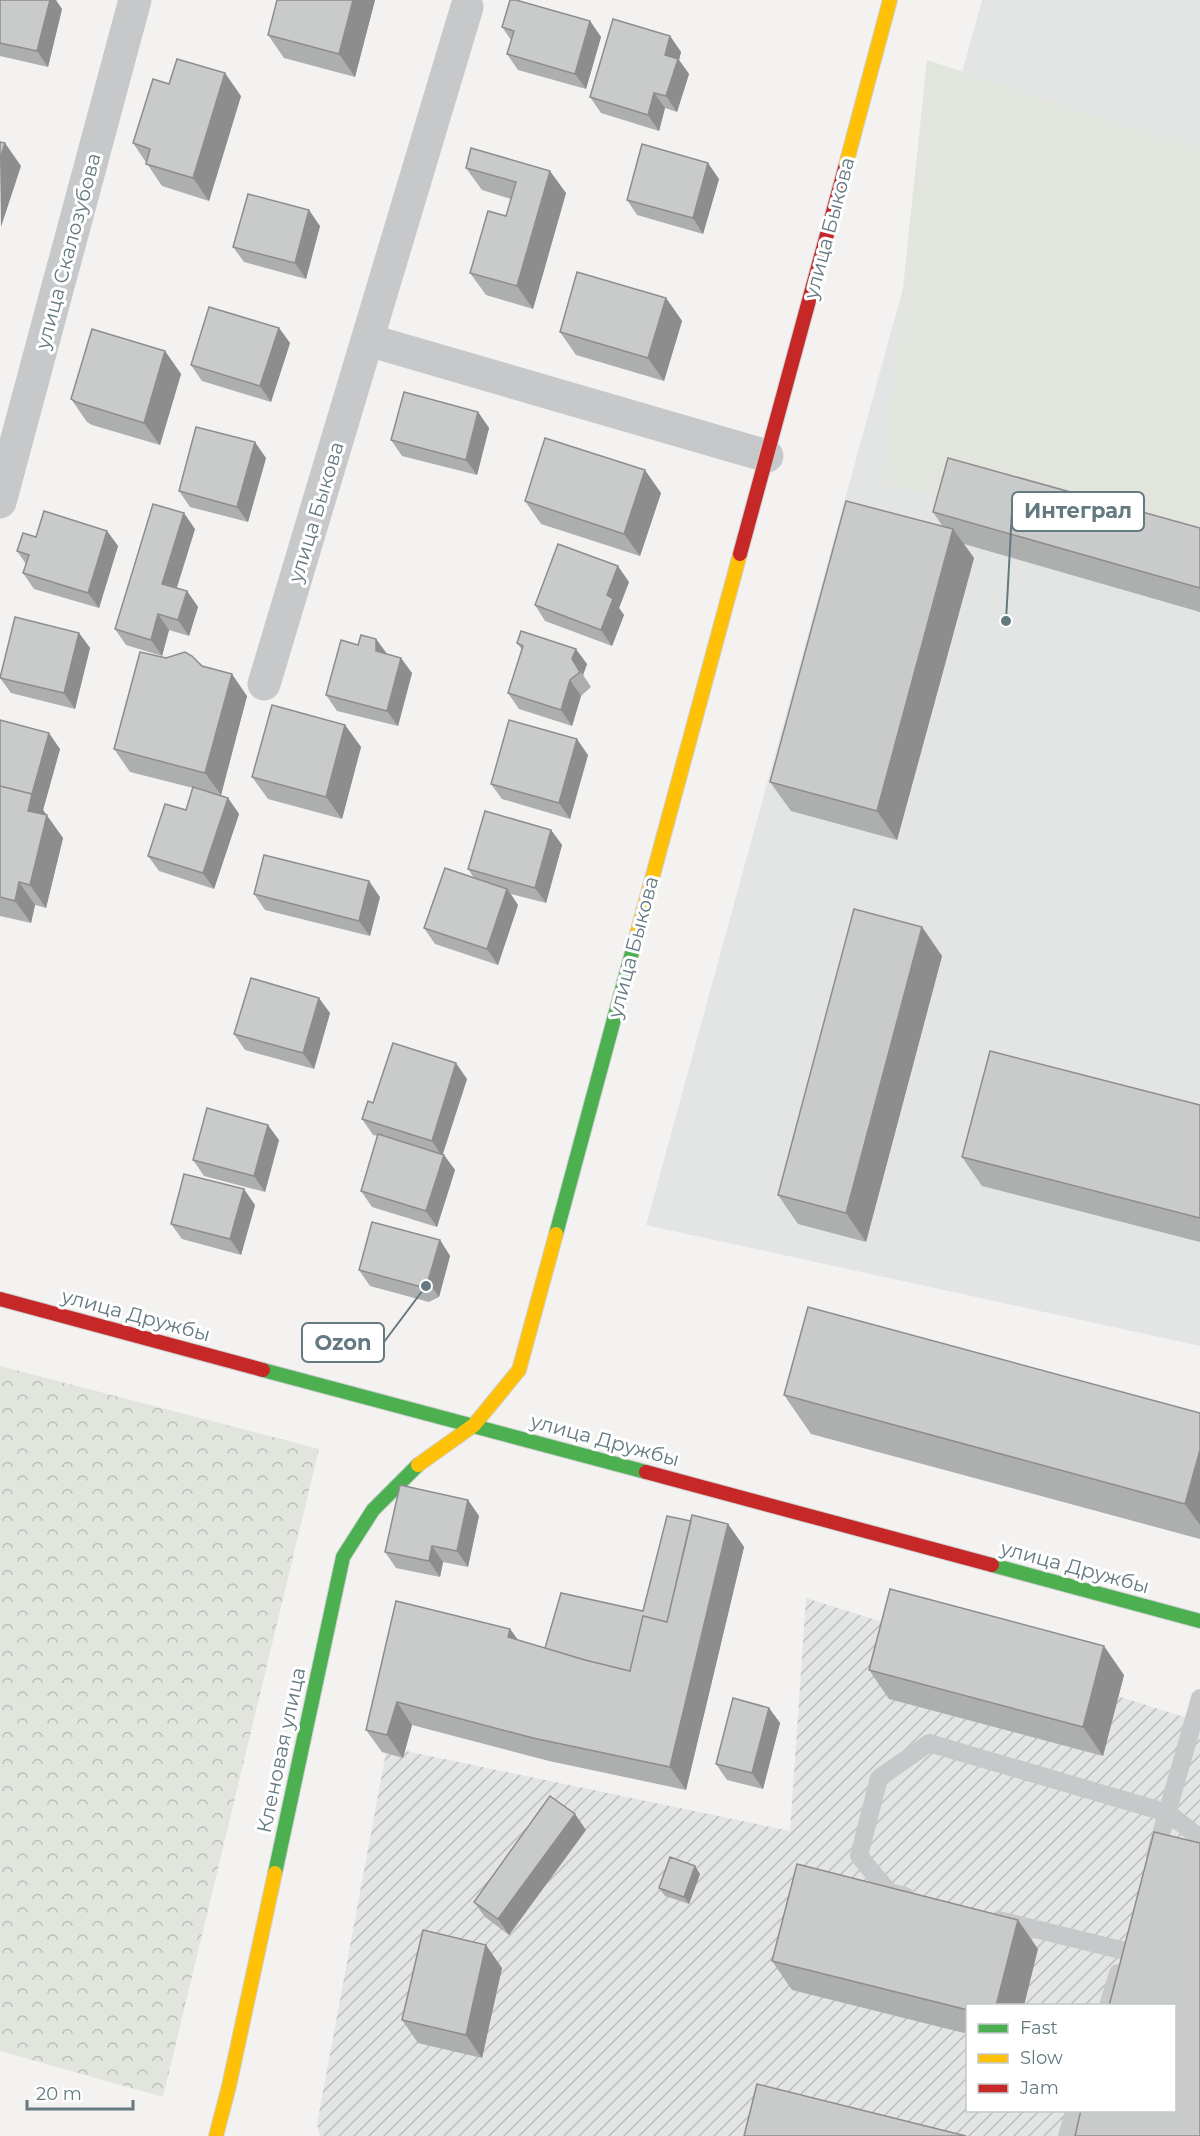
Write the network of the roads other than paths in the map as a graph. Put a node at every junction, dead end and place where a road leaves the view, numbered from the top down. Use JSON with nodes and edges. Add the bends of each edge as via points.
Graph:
{"nodes":[{"id":1,"x":135,"y":0,"type":"edge"},
{"id":2,"x":890,"y":0,"type":"edge"},
{"id":3,"x":467,"y":7,"type":"dead end"},
{"id":4,"x":368,"y":340,"type":"junction"},
{"id":5,"x":767,"y":456,"type":"junction"},
{"id":6,"x":0,"y":502,"type":"edge"},
{"id":7,"x":264,"y":684,"type":"dead end"},
{"id":8,"x":0,"y":1299,"type":"edge"},
{"id":9,"x":474,"y":1425,"type":"junction"},
{"id":10,"x":1200,"y":1621,"type":"edge"},
{"id":11,"x":1200,"y":1698,"type":"edge"},
{"id":12,"x":1168,"y":1813,"type":"junction"},
{"id":13,"x":1200,"y":1838,"type":"edge"},
{"id":14,"x":1149,"y":1874,"type":"edge"},
{"id":15,"x":923,"y":1900,"type":"edge"},
{"id":16,"x":979,"y":1915,"type":"edge"},
{"id":17,"x":1132,"y":1929,"type":"edge"},
{"id":18,"x":1125,"y":1952,"type":"junction"},
{"id":19,"x":1109,"y":2004,"type":"edge"},
{"id":20,"x":1074,"y":2112,"type":"edge"},
{"id":21,"x":216,"y":2136,"type":"edge"},
{"id":22,"x":1067,"y":2136,"type":"edge"}],
"edges":[{"from":1,"to":6,"type":"street","name":"улица Скалозубова"},
{"from":2,"to":5,"type":"street","name":"улица Быкова"},
{"from":3,"to":4,"type":"street","name":"улица Быкова"},
{"from":4,"to":5,"type":"street"},
{"from":4,"to":7,"type":"street","name":"улица Быкова"},
{"from":5,"to":9,"type":"street","name":"улица Быкова","via":[[519,1370]]},
{"from":8,"to":9,"type":"street","name":"улица Дружбы"},
{"from":9,"to":10,"type":"street","name":"улица Дружбы"},
{"from":9,"to":21,"type":"street","name":"Кленовая улица","via":[[414,1468],[373,1510],[343,1557]]},
{"from":11,"to":12,"type":"lane"},
{"from":12,"to":13,"type":"lane"},
{"from":12,"to":14,"type":"lane"},
{"from":12,"to":15,"type":"lane","via":[[929,1743],[879,1778],[860,1856],[889,1892]]},
{"from":16,"to":18,"type":"lane"},
{"from":17,"to":18,"type":"lane"},
{"from":18,"to":19,"type":"lane"},
{"from":20,"to":22,"type":"lane"}]}
